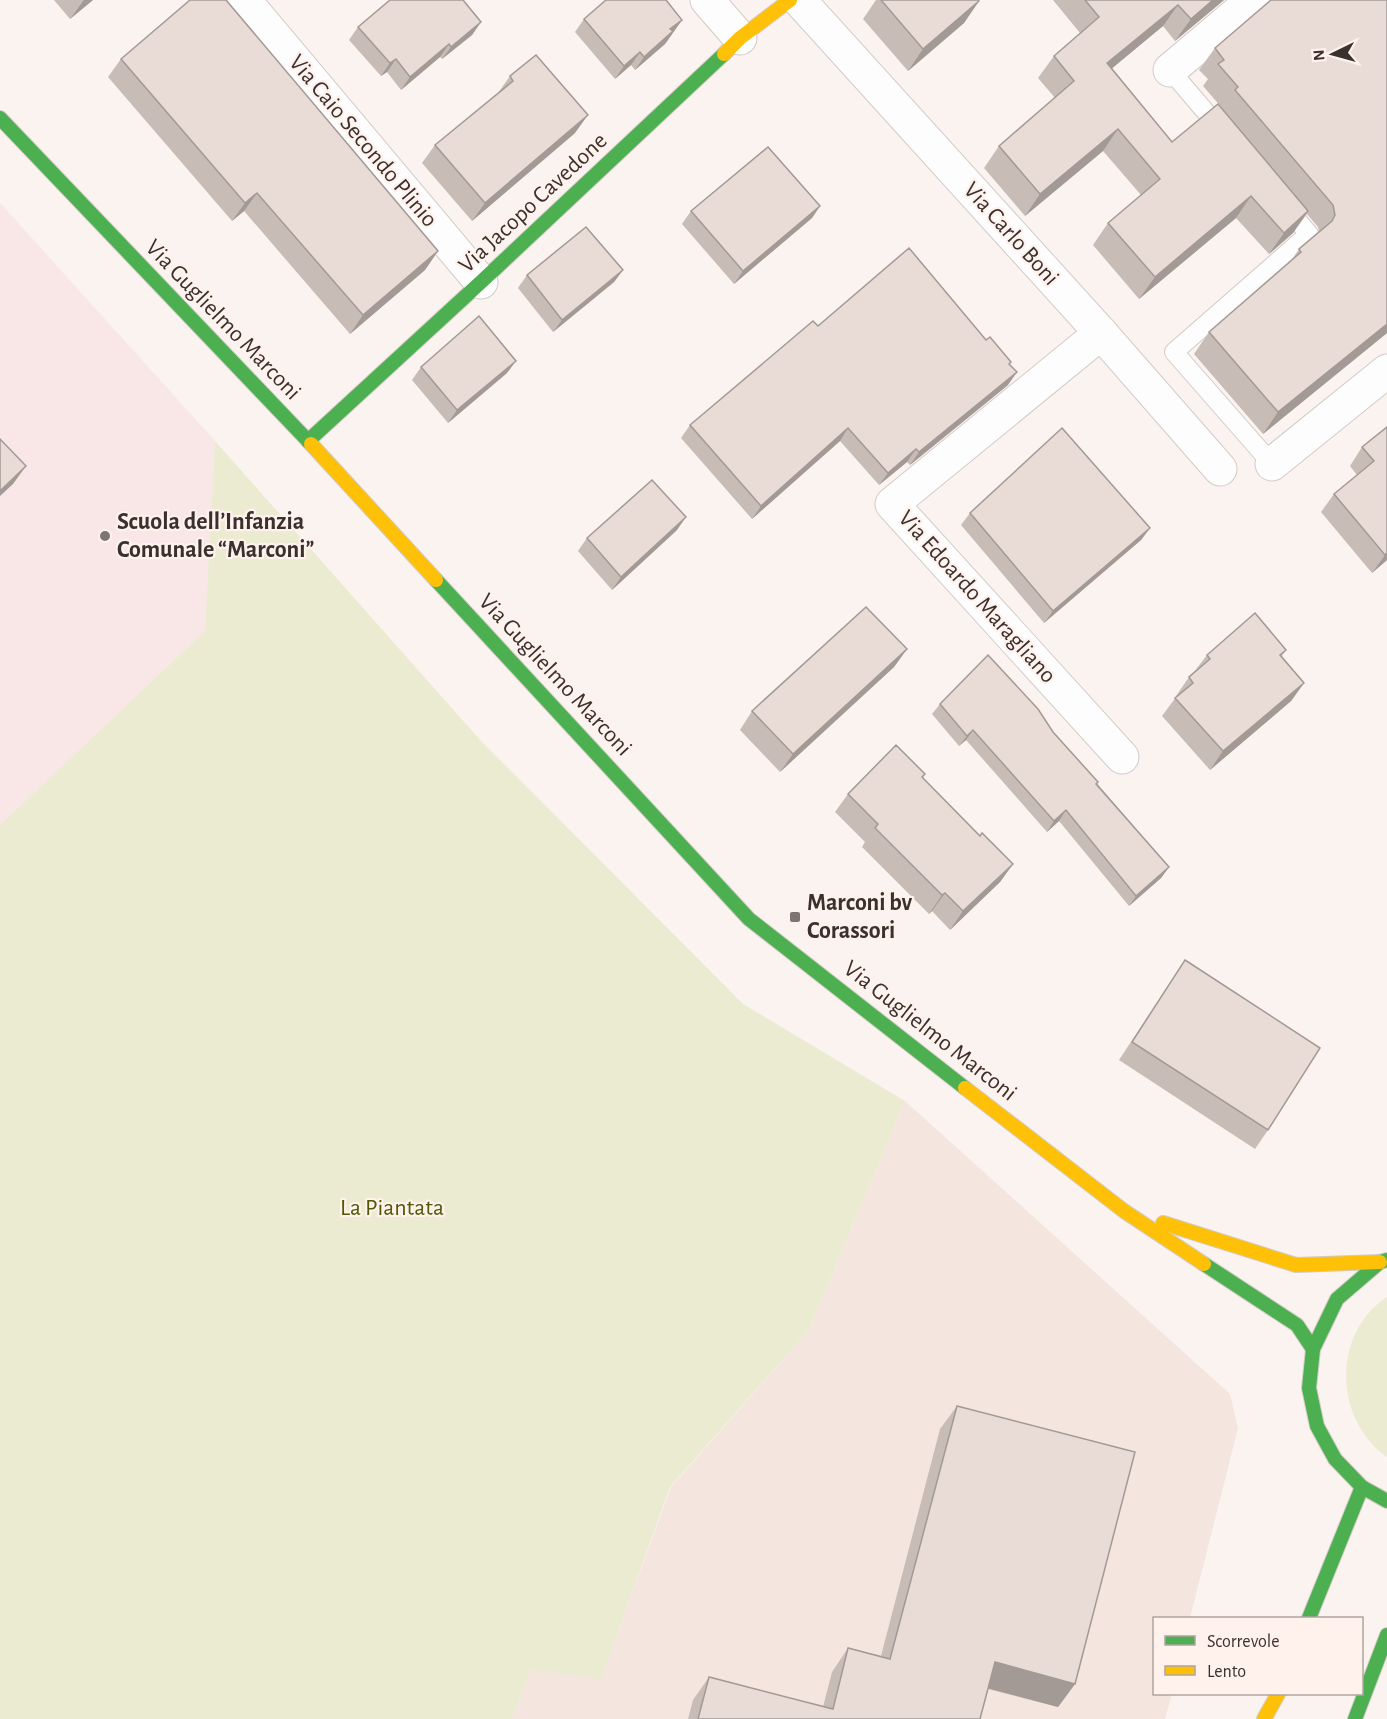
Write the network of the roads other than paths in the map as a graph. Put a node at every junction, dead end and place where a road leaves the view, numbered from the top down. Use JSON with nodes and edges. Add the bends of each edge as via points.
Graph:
{"nodes":[{"id":1,"x":244,"y":0,"type":"edge"},
{"id":2,"x":707,"y":0,"type":"edge"},
{"id":3,"x":790,"y":0,"type":"edge"},
{"id":4,"x":800,"y":0,"type":"edge"},
{"id":5,"x":1253,"y":0,"type":"edge"},
{"id":6,"x":740,"y":39,"type":"junction"},
{"id":7,"x":1170,"y":70,"type":"joint"},
{"id":8,"x":0,"y":118,"type":"edge"},
{"id":9,"x":1232,"y":143,"type":"edge"},
{"id":10,"x":1270,"y":189,"type":"edge"},
{"id":11,"x":481,"y":282,"type":"junction"},
{"id":12,"x":1101,"y":333,"type":"junction"},
{"id":13,"x":1387,"y":371,"type":"edge"},
{"id":14,"x":308,"y":441,"type":"junction"},
{"id":15,"x":1272,"y":464,"type":"joint"},
{"id":16,"x":1220,"y":469,"type":"dead end"},
{"id":17,"x":1122,"y":757,"type":"dead end"},
{"id":18,"x":1124,"y":1211,"type":"junction"},
{"id":19,"x":1383,"y":1261,"type":"edge"},
{"id":20,"x":1313,"y":1349,"type":"junction"},
{"id":21,"x":1362,"y":1487,"type":"junction"},
{"id":22,"x":1387,"y":1501,"type":"edge"},
{"id":23,"x":1308,"y":1617,"type":"edge"},
{"id":24,"x":1387,"y":1635,"type":"edge"},
{"id":25,"x":1277,"y":1695,"type":"edge"},
{"id":26,"x":1264,"y":1719,"type":"edge"},
{"id":27,"x":1355,"y":1719,"type":"edge"}],
"edges":[{"from":1,"to":11,"type":"street","name":"Via Caio Secondo Plinio"},
{"from":2,"to":6,"type":"street"},
{"from":3,"to":6,"type":"street","name":"Via Jacopo Cavedone"},
{"from":4,"to":12,"type":"street","name":"Via Carlo Boni"},
{"from":5,"to":7,"type":"street"},
{"from":6,"to":11,"type":"street","name":"Via Jacopo Cavedone"},
{"from":7,"to":9,"type":"lane"},
{"from":8,"to":14,"type":"street","name":"Via Guglielmo Marconi"},
{"from":10,"to":15,"type":"lane","via":[[1309,234],[1174,352]]},
{"from":11,"to":14,"type":"street","name":"Via Jacopo Cavedone"},
{"from":12,"to":16,"type":"street","name":"Via Carlo Boni"},
{"from":12,"to":17,"type":"street","name":"Via Edoardo Maragliano","via":[[892,504]]},
{"from":13,"to":15,"type":"street"},
{"from":14,"to":18,"type":"street","name":"Via Guglielmo Marconi","via":[[749,919]]},
{"from":18,"to":19,"type":"street","name":"Via Guglielmo Marconi","via":[[1296,1266]]},
{"from":18,"to":20,"type":"street","name":"Via Guglielmo Marconi","via":[[1297,1325]]},
{"from":19,"to":20,"type":"street","via":[[1337,1299]]},
{"from":20,"to":21,"type":"street","via":[[1309,1388],[1317,1426],[1335,1460]]},
{"from":21,"to":22,"type":"street"},
{"from":21,"to":23,"type":"street"},
{"from":24,"to":27,"type":"street"},
{"from":25,"to":26,"type":"street"}]}
